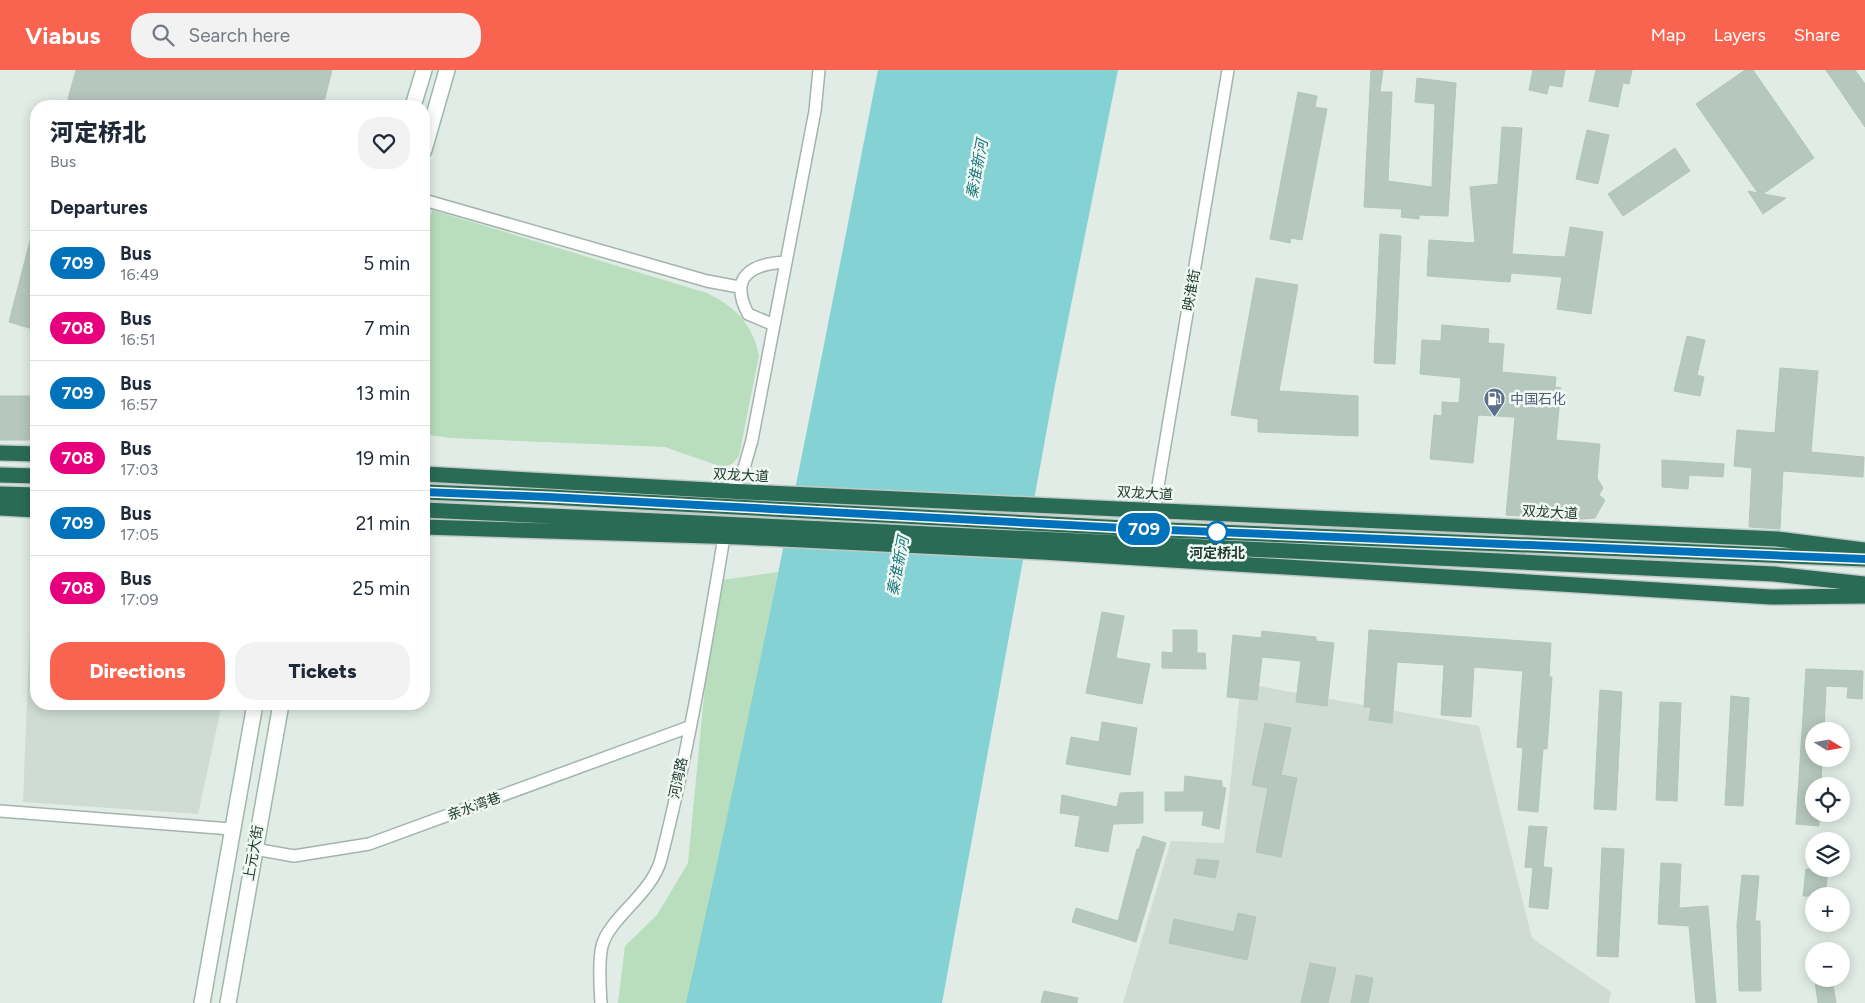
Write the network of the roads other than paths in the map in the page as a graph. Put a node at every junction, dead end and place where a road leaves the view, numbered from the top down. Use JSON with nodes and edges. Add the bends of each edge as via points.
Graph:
{"nodes":[{"id":1,"x":424,"y":70,"type":"edge"},
{"id":2,"x":447,"y":70,"type":"edge"},
{"id":3,"x":819,"y":70,"type":"edge"},
{"id":4,"x":1228,"y":70,"type":"edge"},
{"id":5,"x":415,"y":100,"type":"edge"},
{"id":6,"x":430,"y":129,"type":"edge"},
{"id":7,"x":430,"y":202,"type":"edge"},
{"id":8,"x":786,"y":262,"type":"junction"},
{"id":9,"x":739,"y":287,"type":"junction"},
{"id":10,"x":774,"y":325,"type":"junction"},
{"id":11,"x":0,"y":453,"type":"edge"},
{"id":12,"x":30,"y":454,"type":"edge"},
{"id":13,"x":430,"y":474,"type":"edge"},
{"id":14,"x":0,"y":475,"type":"edge"},
{"id":15,"x":30,"y":476,"type":"edge"},
{"id":16,"x":738,"y":491,"type":"junction"},
{"id":17,"x":430,"y":492,"type":"edge"},
{"id":18,"x":0,"y":494,"type":"edge"},
{"id":19,"x":30,"y":495,"type":"edge"},
{"id":20,"x":0,"y":508,"type":"edge"},
{"id":21,"x":30,"y":510,"type":"edge"},
{"id":22,"x":430,"y":510,"type":"edge"},
{"id":23,"x":1154,"y":510,"type":"junction"},
{"id":24,"x":430,"y":527,"type":"edge"},
{"id":25,"x":732,"y":537,"type":"junction"},
{"id":26,"x":1865,"y":550,"type":"edge"},
{"id":27,"x":1865,"y":559,"type":"edge"},
{"id":28,"x":1865,"y":584,"type":"edge"},
{"id":29,"x":1865,"y":596,"type":"edge"},
{"id":30,"x":254,"y":710,"type":"edge"},
{"id":31,"x":280,"y":710,"type":"edge"},
{"id":32,"x":689,"y":727,"type":"junction"},
{"id":33,"x":0,"y":811,"type":"edge"},
{"id":34,"x":231,"y":829,"type":"junction"},
{"id":35,"x":254,"y":849,"type":"junction"},
{"id":36,"x":202,"y":1003,"type":"edge"},
{"id":37,"x":228,"y":1003,"type":"edge"},
{"id":38,"x":601,"y":1003,"type":"edge"}],
"edges":[{"from":1,"to":5,"type":"main road"},
{"from":2,"to":6,"type":"main road"},
{"from":3,"to":8,"type":"street","via":[[815,111]]},
{"from":4,"to":23,"type":"street","name":"映淮街"},
{"from":7,"to":9,"type":"street","via":[[707,281]]},
{"from":8,"to":9,"type":"street","via":[[771,262],[755,268]]},
{"from":8,"to":10,"type":"street"},
{"from":9,"to":10,"type":"street","via":[[740,300],[748,314]]},
{"from":10,"to":16,"type":"street","via":[[752,440]]},
{"from":11,"to":12,"type":"highway"},
{"from":13,"to":16,"type":"highway","name":"双龙大道"},
{"from":14,"to":15,"type":"highway"},
{"from":16,"to":23,"type":"highway","name":"双龙大道"},
{"from":17,"to":27,"type":"highway","via":[[1143,529]]},
{"from":18,"to":19,"type":"highway"},
{"from":20,"to":21,"type":"highway"},
{"from":22,"to":28,"type":"highway","via":[[1774,574]]},
{"from":23,"to":26,"type":"highway","name":"双龙大道","via":[[1777,539]]},
{"from":24,"to":25,"type":"highway"},
{"from":25,"to":29,"type":"highway","via":[[1042,552],[1771,597]]},
{"from":25,"to":32,"type":"street","name":"河湾路"},
{"from":30,"to":34,"type":"main road","name":"上元大街"},
{"from":31,"to":35,"type":"main road","name":"上元大街"},
{"from":32,"to":35,"type":"street","name":"亲水湾巷","via":[[369,844],[294,856]]},
{"from":32,"to":38,"type":"street","name":"河湾路","via":[[660,862],[644,893],[614,925],[602,946]]},
{"from":33,"to":34,"type":"street"},
{"from":34,"to":36,"type":"main road","name":"上元大街"},
{"from":35,"to":37,"type":"main road","name":"上元大街"}]}
